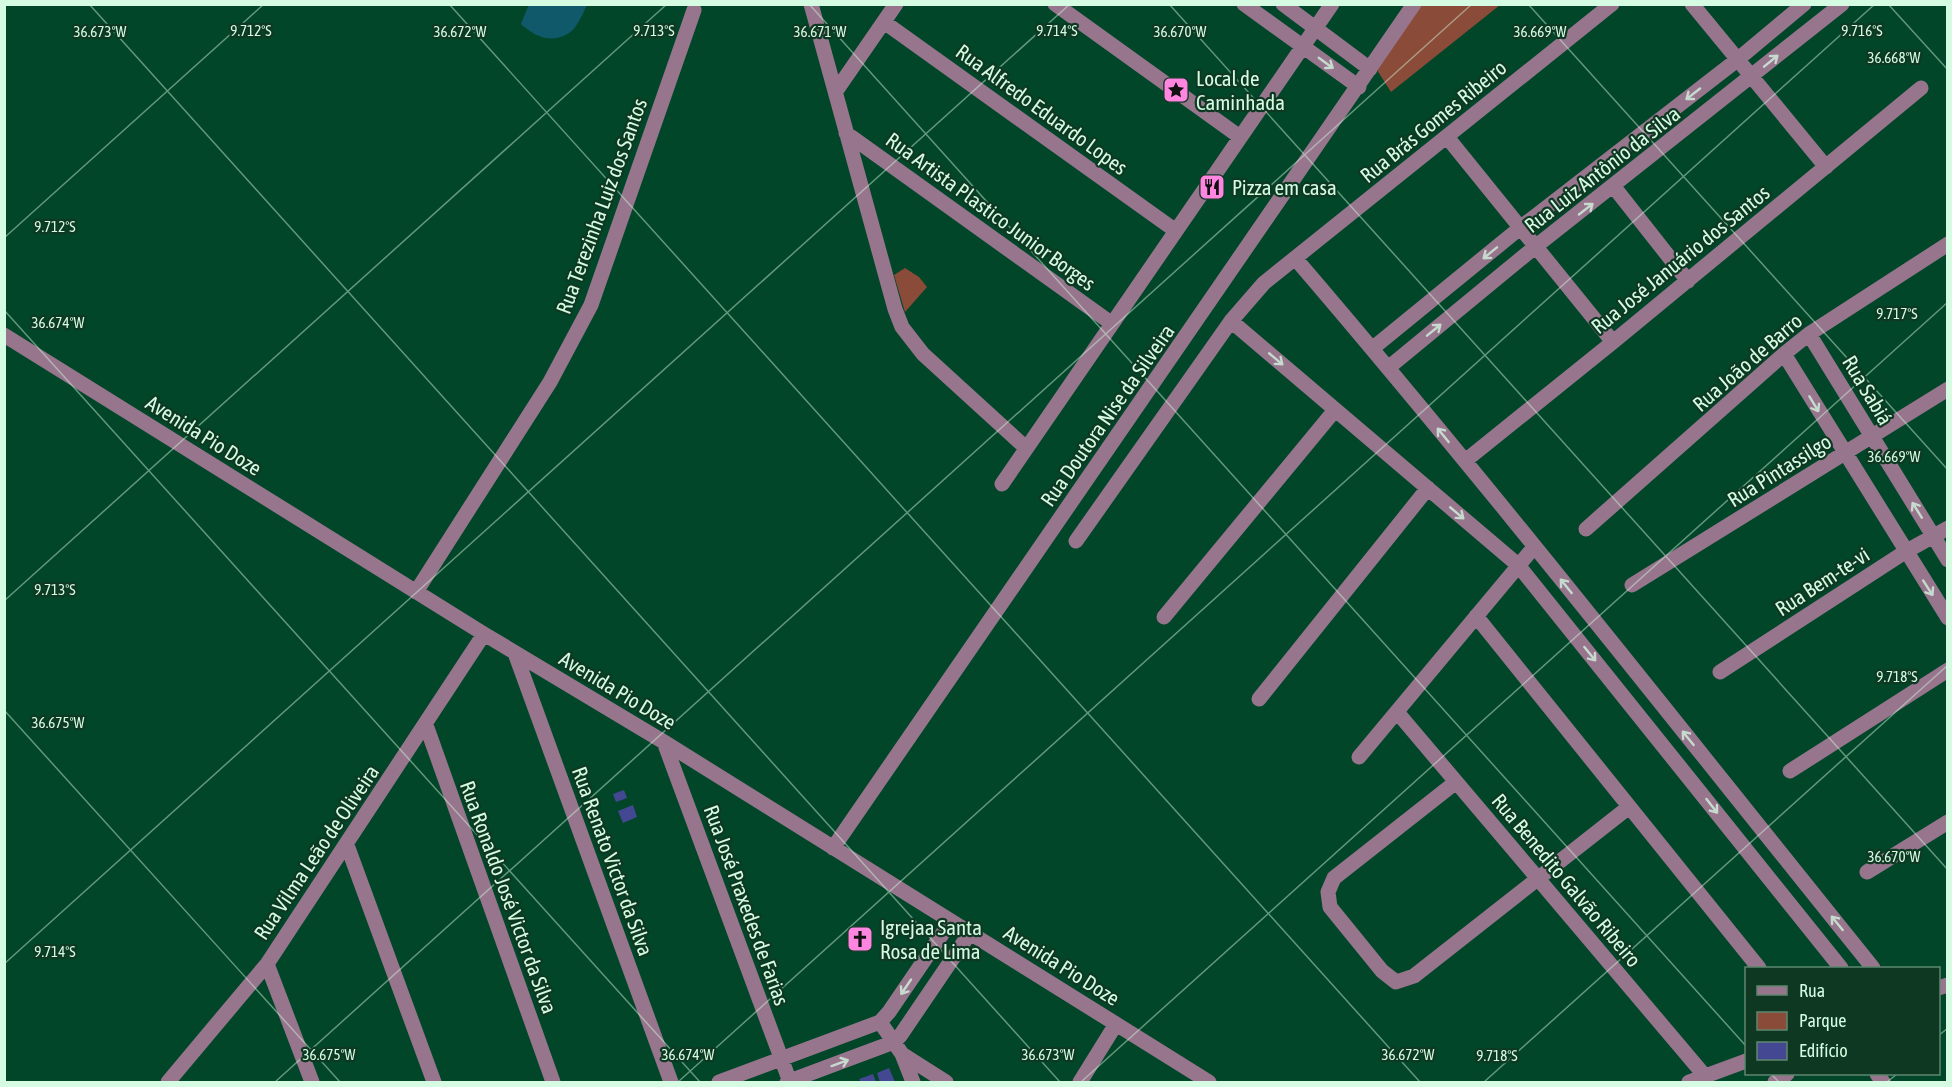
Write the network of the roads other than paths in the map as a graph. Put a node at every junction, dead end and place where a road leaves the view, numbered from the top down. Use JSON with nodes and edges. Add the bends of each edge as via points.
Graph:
{"nodes":[{"id":1,"x":811,"y":4,"type":"edge"},
{"id":2,"x":896,"y":4,"type":"edge"},
{"id":3,"x":1055,"y":4,"type":"edge"},
{"id":4,"x":1244,"y":4,"type":"edge"},
{"id":5,"x":1283,"y":4,"type":"edge"},
{"id":6,"x":1332,"y":4,"type":"edge"},
{"id":7,"x":1414,"y":4,"type":"edge"},
{"id":8,"x":1612,"y":4,"type":"edge"},
{"id":9,"x":1692,"y":4,"type":"edge"},
{"id":10,"x":1804,"y":4,"type":"edge"},
{"id":11,"x":1842,"y":4,"type":"edge"},
{"id":12,"x":694,"y":10,"type":"dead end"},
{"id":13,"x":884,"y":22,"type":"junction"},
{"id":14,"x":1316,"y":29,"type":"junction"},
{"id":15,"x":1304,"y":48,"type":"junction"},
{"id":16,"x":1737,"y":60,"type":"junction"},
{"id":17,"x":1370,"y":69,"type":"junction"},
{"id":18,"x":1751,"y":77,"type":"junction"},
{"id":19,"x":1359,"y":87,"type":"junction"},
{"id":20,"x":1920,"y":88,"type":"dead end"},
{"id":21,"x":836,"y":91,"type":"junction"},
{"id":22,"x":846,"y":133,"type":"junction"},
{"id":23,"x":1240,"y":137,"type":"junction"},
{"id":24,"x":1447,"y":137,"type":"junction"},
{"id":25,"x":1826,"y":167,"type":"junction"},
{"id":26,"x":1614,"y":187,"type":"junction"},
{"id":27,"x":1520,"y":228,"type":"junction"},
{"id":28,"x":1176,"y":231,"type":"junction"},
{"id":29,"x":1947,"y":244,"type":"edge"},
{"id":30,"x":1535,"y":247,"type":"junction"},
{"id":31,"x":1295,"y":258,"type":"junction"},
{"id":32,"x":1688,"y":281,"type":"junction"},
{"id":33,"x":1231,"y":321,"type":"junction"},
{"id":34,"x":1111,"y":323,"type":"junction"},
{"id":35,"x":1809,"y":334,"type":"junction"},
{"id":36,"x":4,"y":335,"type":"edge"},
{"id":37,"x":1613,"y":342,"type":"junction"},
{"id":38,"x":1373,"y":348,"type":"junction"},
{"id":39,"x":1784,"y":354,"type":"junction"},
{"id":40,"x":1388,"y":368,"type":"junction"},
{"id":41,"x":1947,"y":389,"type":"edge"},
{"id":42,"x":1335,"y":410,"type":"junction"},
{"id":43,"x":1872,"y":437,"type":"junction"},
{"id":44,"x":1026,"y":448,"type":"junction"},
{"id":45,"x":1844,"y":454,"type":"junction"},
{"id":46,"x":1465,"y":461,"type":"junction"},
{"id":47,"x":1002,"y":484,"type":"dead end"},
{"id":48,"x":1428,"y":488,"type":"junction"},
{"id":49,"x":1947,"y":528,"type":"edge"},
{"id":50,"x":1586,"y":529,"type":"dead end"},
{"id":51,"x":1933,"y":537,"type":"junction"},
{"id":52,"x":1076,"y":541,"type":"dead end"},
{"id":53,"x":1534,"y":547,"type":"junction"},
{"id":54,"x":1905,"y":552,"type":"junction"},
{"id":55,"x":1947,"y":560,"type":"edge"},
{"id":56,"x":1518,"y":565,"type":"junction"},
{"id":57,"x":1632,"y":585,"type":"dead end"},
{"id":58,"x":416,"y":592,"type":"junction"},
{"id":59,"x":1476,"y":616,"type":"junction"},
{"id":60,"x":1164,"y":617,"type":"dead end"},
{"id":61,"x":1947,"y":618,"type":"edge"},
{"id":62,"x":484,"y":634,"type":"junction"},
{"id":63,"x":515,"y":653,"type":"junction"},
{"id":64,"x":1947,"y":670,"type":"edge"},
{"id":65,"x":1720,"y":672,"type":"dead end"},
{"id":66,"x":1259,"y":699,"type":"dead end"},
{"id":67,"x":1396,"y":712,"type":"junction"},
{"id":68,"x":426,"y":725,"type":"junction"},
{"id":69,"x":664,"y":742,"type":"junction"},
{"id":70,"x":1359,"y":757,"type":"dead end"},
{"id":71,"x":1711,"y":767,"type":"junction"},
{"id":72,"x":1790,"y":771,"type":"dead end"},
{"id":73,"x":1456,"y":782,"type":"junction"},
{"id":74,"x":1694,"y":783,"type":"junction"},
{"id":75,"x":1629,"y":807,"type":"junction"},
{"id":76,"x":1947,"y":822,"type":"edge"},
{"id":77,"x":347,"y":844,"type":"junction"},
{"id":78,"x":833,"y":848,"type":"junction"},
{"id":79,"x":1867,"y":872,"type":"dead end"},
{"id":80,"x":1537,"y":878,"type":"junction"},
{"id":81,"x":951,"y":921,"type":"junction"},
{"id":82,"x":970,"y":933,"type":"junction"},
{"id":83,"x":267,"y":964,"type":"junction"},
{"id":84,"x":1757,"y":967,"type":"edge"},
{"id":85,"x":1839,"y":967,"type":"edge"},
{"id":86,"x":1871,"y":967,"type":"edge"},
{"id":87,"x":880,"y":1022,"type":"junction"},
{"id":88,"x":1116,"y":1024,"type":"junction"},
{"id":89,"x":898,"y":1048,"type":"junction"},
{"id":90,"x":782,"y":1060,"type":"junction"},
{"id":91,"x":1745,"y":1061,"type":"edge"},
{"id":92,"x":1705,"y":1076,"type":"junction"},
{"id":93,"x":789,"y":1082,"type":"edge"},
{"id":94,"x":168,"y":1083,"type":"edge"},
{"id":95,"x":312,"y":1083,"type":"edge"},
{"id":96,"x":434,"y":1083,"type":"edge"},
{"id":97,"x":554,"y":1083,"type":"edge"},
{"id":98,"x":671,"y":1083,"type":"edge"},
{"id":99,"x":719,"y":1083,"type":"edge"},
{"id":100,"x":913,"y":1083,"type":"edge"},
{"id":101,"x":946,"y":1083,"type":"edge"},
{"id":102,"x":1080,"y":1083,"type":"edge"},
{"id":103,"x":1209,"y":1083,"type":"edge"},
{"id":104,"x":1689,"y":1083,"type":"edge"}],
"edges":[{"from":1,"to":21,"type":"street"},
{"from":2,"to":13,"type":"street"},
{"from":3,"to":23,"type":"street"},
{"from":4,"to":15,"type":"street"},
{"from":5,"to":14,"type":"street"},
{"from":6,"to":14,"type":"street"},
{"from":7,"to":17,"type":"street","name":"Rua Doutora Nise da Silveira"},
{"from":8,"to":24,"type":"street","name":"Rua Brás Gomes Ribeiro"},
{"from":9,"to":16,"type":"street"},
{"from":10,"to":16,"type":"street","name":"Rua Luiz Antônio da Silva"},
{"from":18,"to":11,"type":"street","name":"Rua Luiz Antônio da Silva","one_way":true},
{"from":12,"to":58,"type":"street","name":"Rua Terezinha Luiz dos Santos","via":[[591,305],[550,382]]},
{"from":13,"to":21,"type":"street"},
{"from":13,"to":28,"type":"street","name":"Rua Alfredo Eduardo Lopes"},
{"from":14,"to":15,"type":"street"},
{"from":14,"to":17,"type":"street"},
{"from":15,"to":19,"type":"street","one_way":true},
{"from":15,"to":23,"type":"street"},
{"from":16,"to":18,"type":"street"},
{"from":16,"to":27,"type":"street","name":"Rua Luiz Antônio da Silva","one_way":true},
{"from":17,"to":19,"type":"street","name":"Rua Doutora Nise da Silveira"},
{"from":18,"to":25,"type":"street"},
{"from":18,"to":26,"type":"street","name":"Rua Luiz Antônio da Silva"},
{"from":19,"to":78,"type":"street","name":"Rua Doutora Nise da Silveira"},
{"from":20,"to":25,"type":"street","name":"Rua José Januário dos Santos"},
{"from":21,"to":22,"type":"street"},
{"from":22,"to":34,"type":"street","name":"Rua Artista Plastico Junior Borges"},
{"from":22,"to":44,"type":"street","via":[[902,327],[923,354]]},
{"from":23,"to":28,"type":"street"},
{"from":24,"to":27,"type":"street"},
{"from":24,"to":31,"type":"street","name":"Rua Brás Gomes Ribeiro"},
{"from":25,"to":32,"type":"street","name":"Rua José Januário dos Santos"},
{"from":30,"to":26,"type":"street","name":"Rua Luiz Antônio da Silva","one_way":true},
{"from":26,"to":32,"type":"street"},
{"from":27,"to":30,"type":"street"},
{"from":27,"to":38,"type":"street","name":"Rua Luiz Antônio da Silva","one_way":true},
{"from":28,"to":34,"type":"street"},
{"from":29,"to":35,"type":"street","name":"Rua João de Barro"},
{"from":30,"to":37,"type":"street"},
{"from":40,"to":30,"type":"street","name":"Rua Luiz Antônio da Silva","one_way":true},
{"from":31,"to":33,"type":"street","name":"Rua Brás Gomes Ribeiro","via":[[1264,283]]},
{"from":31,"to":38,"type":"street"},
{"from":32,"to":37,"type":"street","name":"Rua José Januário dos Santos"},
{"from":33,"to":42,"type":"street","one_way":true},
{"from":33,"to":52,"type":"street","name":"Rua Brás Gomes Ribeiro"},
{"from":34,"to":44,"type":"street"},
{"from":35,"to":39,"type":"street","name":"Rua João de Barro"},
{"from":35,"to":43,"type":"street","name":"Rua Sabiá"},
{"from":36,"to":58,"type":"street","name":"Avenida Pio Doze"},
{"from":37,"to":46,"type":"street","name":"Rua José Januário dos Santos"},
{"from":38,"to":40,"type":"street"},
{"from":39,"to":45,"type":"street","one_way":true},
{"from":39,"to":50,"type":"street","name":"Rua João de Barro"},
{"from":46,"to":40,"type":"street","one_way":true},
{"from":41,"to":43,"type":"street","name":"Rua Pintassilgo"},
{"from":42,"to":48,"type":"street"},
{"from":42,"to":60,"type":"street"},
{"from":43,"to":45,"type":"street","name":"Rua Pintassilgo"},
{"from":51,"to":43,"type":"street","name":"Rua Sabiá","one_way":true},
{"from":44,"to":47,"type":"street"},
{"from":45,"to":54,"type":"street"},
{"from":45,"to":57,"type":"street","name":"Rua Pintassilgo"},
{"from":46,"to":53,"type":"street"},
{"from":48,"to":56,"type":"street","one_way":true},
{"from":48,"to":66,"type":"street"},
{"from":49,"to":51,"type":"street","name":"Rua Bem-te-vi"},
{"from":51,"to":54,"type":"street","name":"Rua Bem-te-vi"},
{"from":51,"to":55,"type":"street","name":"Rua Sabiá"},
{"from":53,"to":56,"type":"street"},
{"from":71,"to":53,"type":"street","one_way":true},
{"from":54,"to":61,"type":"street","one_way":true},
{"from":54,"to":65,"type":"street","name":"Rua Bem-te-vi"},
{"from":56,"to":59,"type":"street"},
{"from":56,"to":74,"type":"street","one_way":true},
{"from":58,"to":62,"type":"street","name":"Avenida Pio Doze"},
{"from":59,"to":67,"type":"street"},
{"from":59,"to":75,"type":"street"},
{"from":62,"to":63,"type":"street","name":"Avenida Pio Doze"},
{"from":62,"to":68,"type":"street","name":"Rua Vilma Leão de Oliveira"},
{"from":63,"to":69,"type":"street","name":"Avenida Pio Doze"},
{"from":63,"to":98,"type":"street","name":"Rua Renato Victor da Silva"},
{"from":64,"to":72,"type":"street"},
{"from":67,"to":70,"type":"street"},
{"from":67,"to":73,"type":"street","name":"Rua Benedito Galvão Ribeiro"},
{"from":68,"to":77,"type":"street","name":"Rua Vilma Leão de Oliveira"},
{"from":68,"to":97,"type":"street","name":"Rua Ronaldo José Victor da Silva"},
{"from":69,"to":78,"type":"street","name":"Avenida Pio Doze"},
{"from":69,"to":90,"type":"street","name":"Rua José Praxedes de Farias"},
{"from":71,"to":74,"type":"street"},
{"from":86,"to":71,"type":"street","one_way":true},
{"from":73,"to":80,"type":"street","name":"Rua Benedito Galvão Ribeiro"},
{"from":73,"to":80,"type":"street","via":[[1334,878],[1328,892],[1330,907],[1382,971],[1396,982],[1414,976]]},
{"from":74,"to":85,"type":"street","one_way":true},
{"from":75,"to":80,"type":"street"},
{"from":75,"to":84,"type":"street"},
{"from":76,"to":79,"type":"street"},
{"from":77,"to":83,"type":"street","name":"Rua Vilma Leão de Oliveira"},
{"from":77,"to":96,"type":"street"},
{"from":78,"to":81,"type":"street","name":"Avenida Pio Doze"},
{"from":80,"to":92,"type":"street","name":"Rua Benedito Galvão Ribeiro"},
{"from":81,"to":82,"type":"street","name":"Avenida Pio Doze"},
{"from":81,"to":87,"type":"street","one_way":true},
{"from":82,"to":88,"type":"street","name":"Avenida Pio Doze"},
{"from":82,"to":89,"type":"street","via":[[900,1036]]},
{"from":83,"to":94,"type":"street","name":"Rua Vilma Leão de Oliveira"},
{"from":83,"to":95,"type":"street"},
{"from":87,"to":89,"type":"street"},
{"from":87,"to":90,"type":"street"},
{"from":88,"to":102,"type":"street"},
{"from":88,"to":103,"type":"street","name":"Avenida Pio Doze"},
{"from":93,"to":89,"type":"street","one_way":true},
{"from":89,"to":100,"type":"street"},
{"from":89,"to":101,"type":"street"},
{"from":90,"to":93,"type":"street","name":"Rua José Praxedes de Farias"},
{"from":90,"to":99,"type":"street"},
{"from":91,"to":92,"type":"street"},
{"from":92,"to":104,"type":"street"}]}
